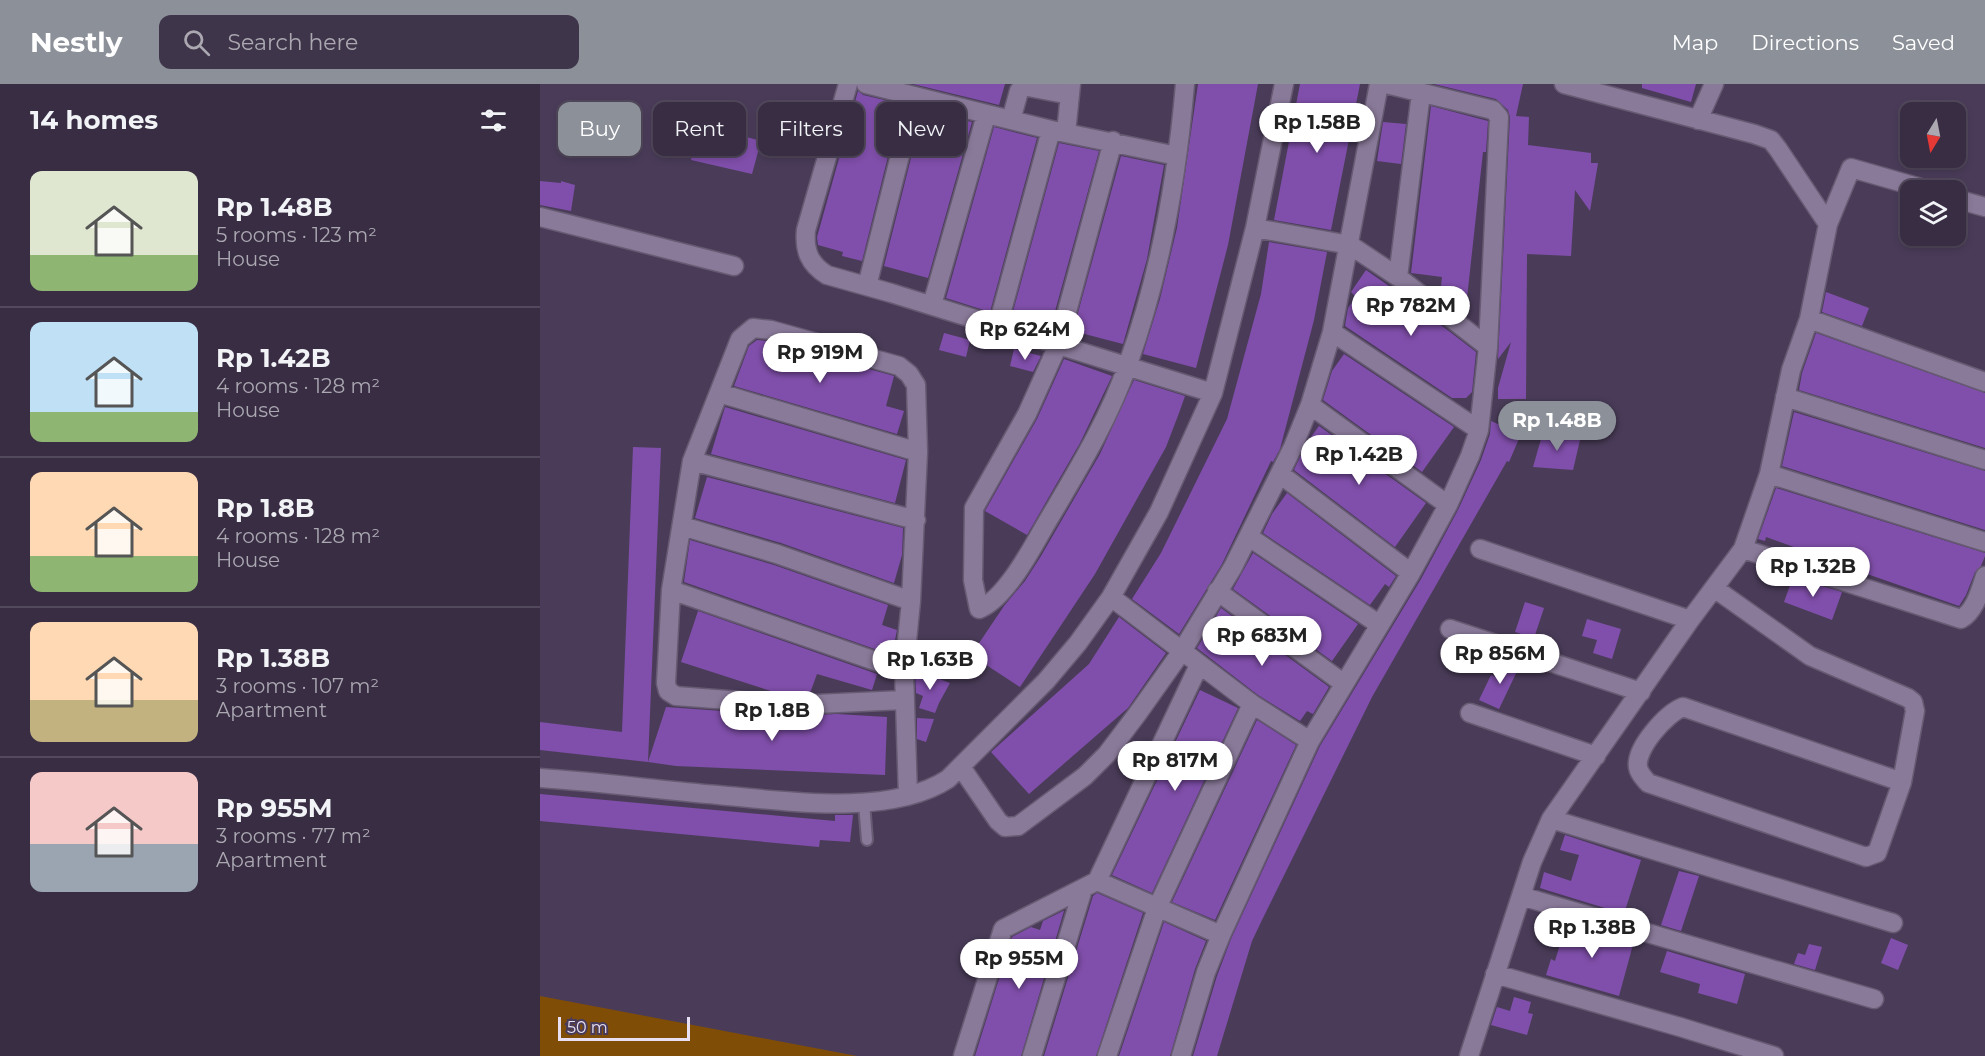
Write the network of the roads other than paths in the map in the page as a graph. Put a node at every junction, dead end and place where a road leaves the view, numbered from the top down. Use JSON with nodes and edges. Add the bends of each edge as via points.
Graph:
{"nodes":[{"id":1,"x":848,"y":84,"type":"edge"},
{"id":2,"x":866,"y":84,"type":"edge"},
{"id":3,"x":1185,"y":84,"type":"edge"},
{"id":4,"x":1284,"y":84,"type":"edge"},
{"id":5,"x":1379,"y":84,"type":"edge"},
{"id":6,"x":1386,"y":84,"type":"edge"},
{"id":7,"x":1564,"y":84,"type":"edge"},
{"id":8,"x":1714,"y":84,"type":"edge"},
{"id":9,"x":1070,"y":89,"type":"edge"},
{"id":10,"x":1421,"y":93,"type":"junction"},
{"id":11,"x":915,"y":96,"type":"junction"},
{"id":12,"x":986,"y":115,"type":"junction"},
{"id":13,"x":1011,"y":120,"type":"junction"},
{"id":14,"x":1698,"y":120,"type":"junction"},
{"id":15,"x":1059,"y":131,"type":"junction"},
{"id":16,"x":1113,"y":141,"type":"junction"},
{"id":17,"x":1177,"y":156,"type":"junction"},
{"id":18,"x":1900,"y":182,"type":"edge"},
{"id":19,"x":1966,"y":202,"type":"edge"},
{"id":20,"x":1985,"y":207,"type":"edge"},
{"id":21,"x":540,"y":217,"type":"edge"},
{"id":22,"x":1827,"y":224,"type":"junction"},
{"id":23,"x":1256,"y":228,"type":"junction"},
{"id":24,"x":1350,"y":245,"type":"junction"},
{"id":25,"x":734,"y":266,"type":"dead end"},
{"id":26,"x":1398,"y":277,"type":"junction"},
{"id":27,"x":867,"y":286,"type":"junction"},
{"id":28,"x":932,"y":305,"type":"junction"},
{"id":29,"x":1809,"y":319,"type":"junction"},
{"id":30,"x":998,"y":325,"type":"junction"},
{"id":31,"x":1332,"y":332,"type":"junction"},
{"id":32,"x":1058,"y":345,"type":"junction"},
{"id":33,"x":1488,"y":347,"type":"junction"},
{"id":34,"x":1128,"y":365,"type":"junction"},
{"id":35,"x":1985,"y":382,"type":"edge"},
{"id":36,"x":719,"y":393,"type":"junction"},
{"id":37,"x":1213,"y":393,"type":"junction"},
{"id":38,"x":1785,"y":397,"type":"junction"},
{"id":39,"x":1310,"y":405,"type":"junction"},
{"id":40,"x":1479,"y":430,"type":"junction"},
{"id":41,"x":918,"y":452,"type":"junction"},
{"id":42,"x":692,"y":460,"type":"junction"},
{"id":43,"x":1985,"y":460,"type":"edge"},
{"id":44,"x":1280,"y":474,"type":"junction"},
{"id":45,"x":1769,"y":474,"type":"junction"},
{"id":46,"x":1448,"y":505,"type":"junction"},
{"id":47,"x":916,"y":520,"type":"junction"},
{"id":48,"x":682,"y":526,"type":"junction"},
{"id":49,"x":1249,"y":537,"type":"junction"},
{"id":50,"x":1985,"y":542,"type":"edge"},
{"id":51,"x":1480,"y":549,"type":"dead end"},
{"id":52,"x":1743,"y":549,"type":"junction"},
{"id":53,"x":1411,"y":573,"type":"junction"},
{"id":54,"x":1985,"y":576,"type":"edge"},
{"id":55,"x":1714,"y":588,"type":"junction"},
{"id":56,"x":671,"y":590,"type":"junction"},
{"id":57,"x":1217,"y":591,"type":"junction"},
{"id":58,"x":1111,"y":597,"type":"junction"},
{"id":59,"x":912,"y":601,"type":"junction"},
{"id":60,"x":1690,"y":620,"type":"junction"},
{"id":61,"x":1380,"y":625,"type":"junction"},
{"id":62,"x":1450,"y":629,"type":"dead end"},
{"id":63,"x":1182,"y":651,"type":"junction"},
{"id":64,"x":1199,"y":665,"type":"junction"},
{"id":65,"x":904,"y":671,"type":"junction"},
{"id":66,"x":1343,"y":683,"type":"junction"},
{"id":67,"x":1641,"y":692,"type":"junction"},
{"id":68,"x":904,"y":700,"type":"junction"},
{"id":69,"x":1252,"y":704,"type":"junction"},
{"id":70,"x":1470,"y":713,"type":"dead end"},
{"id":71,"x":1310,"y":741,"type":"junction"},
{"id":72,"x":1596,"y":756,"type":"junction"},
{"id":73,"x":961,"y":767,"type":"junction"},
{"id":74,"x":540,"y":778,"type":"edge"},
{"id":75,"x":1902,"y":782,"type":"junction"},
{"id":76,"x":908,"y":796,"type":"junction"},
{"id":77,"x":864,"y":803,"type":"junction"},
{"id":78,"x":1551,"y":819,"type":"junction"},
{"id":79,"x":867,"y":840,"type":"dead end"},
{"id":80,"x":1090,"y":885,"type":"junction"},
{"id":81,"x":1521,"y":896,"type":"junction"},
{"id":82,"x":1157,"y":908,"type":"junction"},
{"id":83,"x":1893,"y":923,"type":"dead end"},
{"id":84,"x":1221,"y":935,"type":"junction"},
{"id":85,"x":1495,"y":974,"type":"junction"},
{"id":86,"x":1874,"y":999,"type":"dead end"},
{"id":87,"x":963,"y":1056,"type":"edge"},
{"id":88,"x":1032,"y":1056,"type":"edge"},
{"id":89,"x":1107,"y":1056,"type":"edge"},
{"id":90,"x":1180,"y":1056,"type":"edge"},
{"id":91,"x":1469,"y":1056,"type":"edge"},
{"id":92,"x":1774,"y":1056,"type":"edge"}],
"edges":[{"from":1,"to":27,"type":"street","via":[[805,243],[807,255],[818,269]]},
{"from":2,"to":11,"type":"street"},
{"from":3,"to":17,"type":"street"},
{"from":4,"to":23,"type":"street"},
{"from":5,"to":24,"type":"street"},
{"from":6,"to":10,"type":"street"},
{"from":7,"to":14,"type":"street"},
{"from":8,"to":14,"type":"street"},
{"from":9,"to":13,"type":"street","via":[[1023,86]]},
{"from":9,"to":15,"type":"street"},
{"from":10,"to":26,"type":"street"},
{"from":10,"to":33,"type":"street","via":[[1493,110],[1499,117]]},
{"from":11,"to":12,"type":"street"},
{"from":11,"to":27,"type":"street"},
{"from":12,"to":13,"type":"street"},
{"from":12,"to":28,"type":"street"},
{"from":13,"to":15,"type":"street"},
{"from":14,"to":22,"type":"street","via":[[1770,140]]},
{"from":15,"to":16,"type":"street"},
{"from":15,"to":30,"type":"street"},
{"from":16,"to":17,"type":"street"},
{"from":16,"to":32,"type":"street"},
{"from":17,"to":34,"type":"street","via":[[1155,269]]},
{"from":18,"to":22,"type":"street","via":[[1851,168]]},
{"from":19,"to":20,"type":"street"},
{"from":21,"to":25,"type":"street"},
{"from":22,"to":29,"type":"street"},
{"from":23,"to":24,"type":"street"},
{"from":23,"to":37,"type":"street"},
{"from":24,"to":26,"type":"street"},
{"from":24,"to":31,"type":"street"},
{"from":26,"to":33,"type":"street"},
{"from":27,"to":28,"type":"street"},
{"from":28,"to":30,"type":"street"},
{"from":29,"to":35,"type":"street"},
{"from":29,"to":38,"type":"street"},
{"from":30,"to":32,"type":"street"},
{"from":31,"to":39,"type":"street"},
{"from":31,"to":40,"type":"street"},
{"from":32,"to":34,"type":"street"},
{"from":32,"to":34,"type":"street","via":[[1027,414],[974,508],[974,580],[979,609],[990,605],[1021,566],[1099,430]]},
{"from":33,"to":40,"type":"street"},
{"from":34,"to":37,"type":"street"},
{"from":36,"to":41,"type":"street"},
{"from":36,"to":41,"type":"street","via":[[740,339],[753,328],[899,366],[916,385]]},
{"from":36,"to":42,"type":"street"},
{"from":37,"to":58,"type":"street","via":[[1159,512]]},
{"from":38,"to":43,"type":"street"},
{"from":38,"to":45,"type":"street"},
{"from":39,"to":44,"type":"street"},
{"from":39,"to":46,"type":"street"},
{"from":40,"to":46,"type":"street"},
{"from":41,"to":47,"type":"street"},
{"from":42,"to":47,"type":"street"},
{"from":42,"to":48,"type":"street"},
{"from":44,"to":49,"type":"street"},
{"from":44,"to":53,"type":"street"},
{"from":45,"to":50,"type":"street"},
{"from":45,"to":52,"type":"street"},
{"from":46,"to":53,"type":"street"},
{"from":47,"to":59,"type":"street"},
{"from":48,"to":56,"type":"street"},
{"from":48,"to":59,"type":"street"},
{"from":49,"to":57,"type":"street"},
{"from":49,"to":61,"type":"street"},
{"from":51,"to":60,"type":"street"},
{"from":52,"to":54,"type":"street","via":[[1960,619],[1967,615],[1979,595]]},
{"from":52,"to":55,"type":"street"},
{"from":53,"to":61,"type":"street"},
{"from":55,"to":60,"type":"street"},
{"from":55,"to":75,"type":"street","via":[[1810,656],[1913,702],[1915,711]]},
{"from":56,"to":65,"type":"street"},
{"from":56,"to":68,"type":"street","via":[[666,683],[668,691],[676,696],[794,705]]},
{"from":57,"to":63,"type":"street"},
{"from":57,"to":66,"type":"street"},
{"from":58,"to":63,"type":"street"},
{"from":58,"to":73,"type":"street","via":[[1046,681]]},
{"from":59,"to":65,"type":"street"},
{"from":60,"to":67,"type":"street"},
{"from":61,"to":66,"type":"street"},
{"from":62,"to":67,"type":"street"},
{"from":63,"to":64,"type":"street"},
{"from":63,"to":73,"type":"street","via":[[1107,754],[1085,776],[1018,826],[1005,826],[998,821]]},
{"from":64,"to":69,"type":"street"},
{"from":64,"to":80,"type":"street"},
{"from":65,"to":68,"type":"street"},
{"from":66,"to":71,"type":"street"},
{"from":67,"to":72,"type":"street"},
{"from":68,"to":76,"type":"street"},
{"from":69,"to":71,"type":"street"},
{"from":69,"to":82,"type":"street"},
{"from":70,"to":72,"type":"street"},
{"from":71,"to":84,"type":"street"},
{"from":72,"to":78,"type":"street"},
{"from":73,"to":76,"type":"street","via":[[938,785]]},
{"from":74,"to":77,"type":"street","via":[[772,800]]},
{"from":75,"to":75,"type":"street","via":[[1683,706],[1644,743],[1637,765],[1648,783],[1866,857],[1877,853]]},
{"from":76,"to":77,"type":"street"},
{"from":77,"to":79,"type":"lane"},
{"from":78,"to":81,"type":"street"},
{"from":78,"to":83,"type":"street"},
{"from":80,"to":82,"type":"street"},
{"from":80,"to":87,"type":"street","via":[[1003,929]]},
{"from":80,"to":88,"type":"street"},
{"from":81,"to":85,"type":"street"},
{"from":81,"to":86,"type":"street"},
{"from":82,"to":84,"type":"street"},
{"from":82,"to":89,"type":"street"},
{"from":84,"to":90,"type":"street"},
{"from":85,"to":91,"type":"street"},
{"from":85,"to":92,"type":"street"}]}
